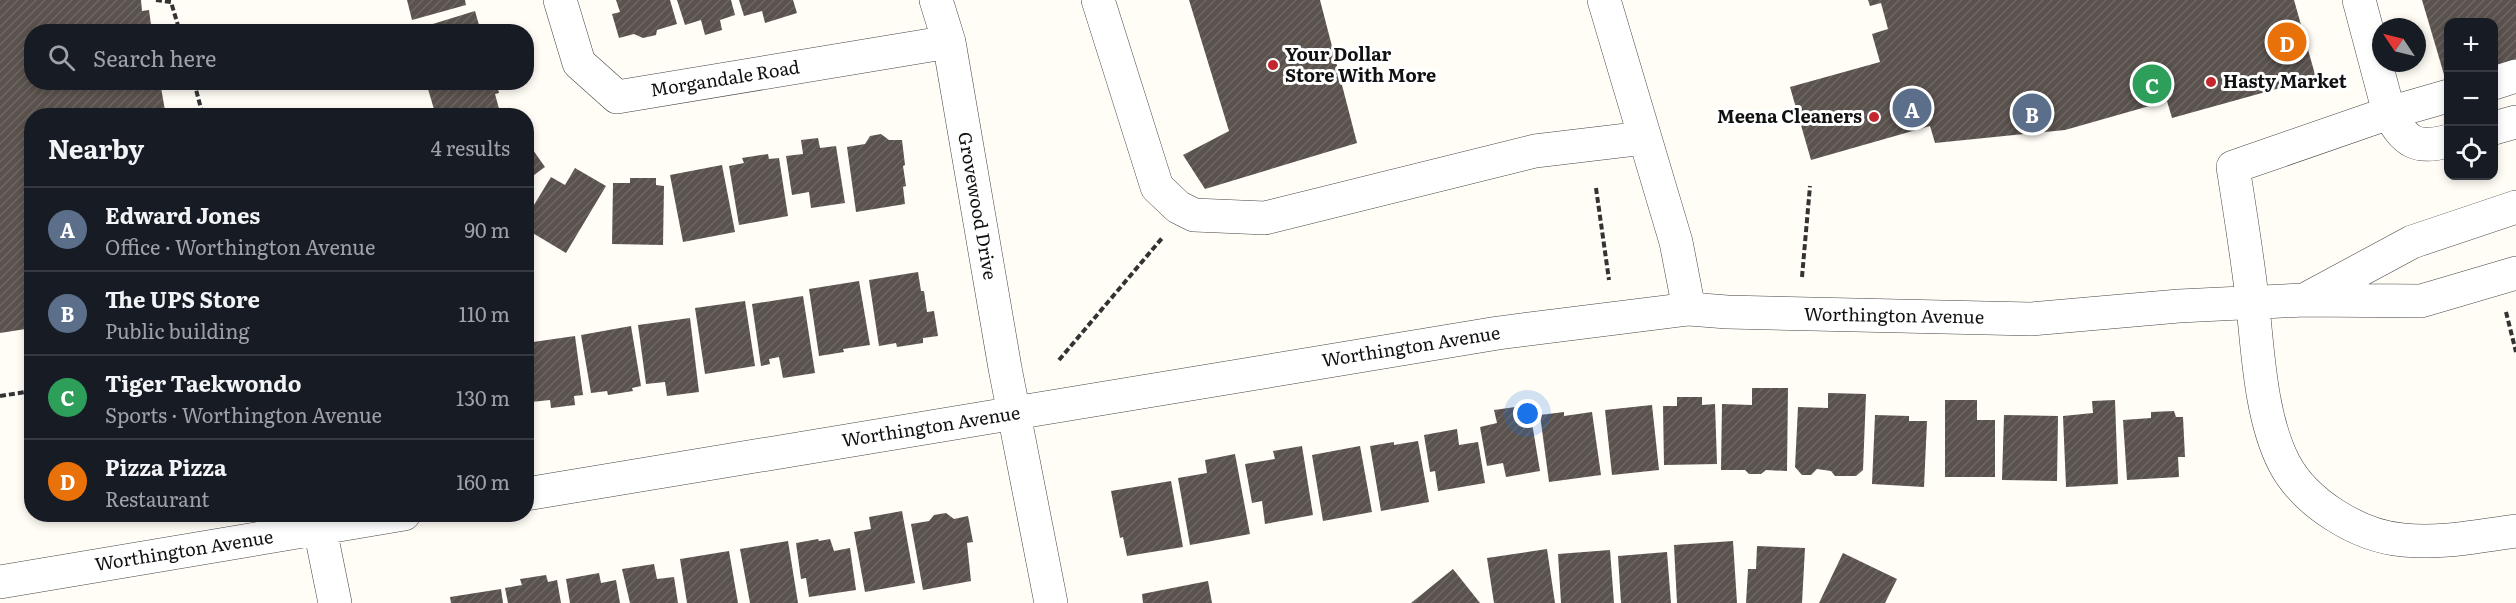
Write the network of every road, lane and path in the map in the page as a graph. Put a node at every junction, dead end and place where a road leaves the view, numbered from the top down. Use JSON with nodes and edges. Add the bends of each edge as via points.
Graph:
{"nodes":[{"id":1,"x":156,"y":0,"type":"edge"},
{"id":2,"x":560,"y":0,"type":"edge"},
{"id":3,"x":936,"y":0,"type":"edge"},
{"id":4,"x":1098,"y":0,"type":"edge"},
{"id":5,"x":1604,"y":0,"type":"edge"},
{"id":6,"x":2359,"y":0,"type":"edge"},
{"id":7,"x":178,"y":24,"type":"edge"},
{"id":8,"x":949,"y":42,"type":"junction"},
{"id":9,"x":2516,"y":76,"type":"edge"},
{"id":10,"x":2498,"y":81,"type":"edge"},
{"id":11,"x":196,"y":90,"type":"edge"},
{"id":12,"x":2444,"y":97,"type":"edge"},
{"id":13,"x":201,"y":108,"type":"edge"},
{"id":14,"x":2389,"y":113,"type":"junction"},
{"id":15,"x":2516,"y":122,"type":"edge"},
{"id":16,"x":2498,"y":127,"type":"edge"},
{"id":17,"x":1644,"y":138,"type":"junction"},
{"id":18,"x":2444,"y":142,"type":"edge"},
{"id":19,"x":1810,"y":186,"type":"dead end"},
{"id":20,"x":1596,"y":188,"type":"dead end"},
{"id":21,"x":2516,"y":207,"type":"edge"},
{"id":22,"x":1194,"y":215,"type":"junction"},
{"id":23,"x":2516,"y":273,"type":"edge"},
{"id":24,"x":1802,"y":277,"type":"dead end"},
{"id":25,"x":1609,"y":280,"type":"dead end"},
{"id":26,"x":2304,"y":300,"type":"junction"},
{"id":27,"x":2253,"y":303,"type":"junction"},
{"id":28,"x":1689,"y":309,"type":"junction"},
{"id":29,"x":2505,"y":309,"type":"dead end"},
{"id":30,"x":2516,"y":352,"type":"edge"},
{"id":31,"x":1059,"y":360,"type":"dead end"},
{"id":32,"x":24,"y":392,"type":"edge"},
{"id":33,"x":0,"y":396,"type":"edge"},
{"id":34,"x":1014,"y":413,"type":"junction"},
{"id":35,"x":534,"y":493,"type":"edge"},
{"id":36,"x":356,"y":522,"type":"edge"},
{"id":37,"x":320,"y":528,"type":"junction"},
{"id":38,"x":2516,"y":531,"type":"edge"},
{"id":39,"x":0,"y":582,"type":"edge"},
{"id":40,"x":335,"y":603,"type":"edge"},
{"id":41,"x":1050,"y":603,"type":"edge"}],
"edges":[{"from":1,"to":7,"type":"path","via":[[171,2]]},
{"from":2,"to":8,"type":"street","name":"Morgandale Road","via":[[579,63],[617,97]]},
{"from":3,"to":8,"type":"street","name":"Grovewood Drive"},
{"from":4,"to":22,"type":"street","via":[[1157,187],[1178,207]]},
{"from":5,"to":17,"type":"street"},
{"from":6,"to":14,"type":"street"},
{"from":8,"to":34,"type":"street","name":"Grovewood Drive"},
{"from":9,"to":10,"type":"street"},
{"from":11,"to":13,"type":"path"},
{"from":12,"to":14,"type":"street"},
{"from":14,"to":18,"type":"street","via":[[2398,129],[2417,144]]},
{"from":14,"to":27,"type":"street","via":[[2233,167]]},
{"from":15,"to":16,"type":"street"},
{"from":17,"to":22,"type":"street","via":[[1535,151],[1266,218]]},
{"from":17,"to":28,"type":"street","via":[[1676,242]]},
{"from":19,"to":24,"type":"path"},
{"from":20,"to":25,"type":"path"},
{"from":21,"to":26,"type":"street","name":"Worthington Avenue","via":[[2412,242]]},
{"from":22,"to":31,"type":"path","via":[[1164,236]]},
{"from":23,"to":26,"type":"street","name":"Worthington Avenue","via":[[2421,301]]},
{"from":26,"to":27,"type":"street","name":"Worthington Avenue"},
{"from":27,"to":28,"type":"street","name":"Worthington Avenue","via":[[2031,319]]},
{"from":27,"to":38,"type":"street","via":[[2261,376],[2277,447],[2304,490],[2345,520],[2401,540],[2439,542]]},
{"from":28,"to":34,"type":"street","name":"Worthington Avenue","via":[[1498,333]]},
{"from":29,"to":30,"type":"path"},
{"from":32,"to":33,"type":"path"},
{"from":34,"to":35,"type":"street","name":"Worthington Avenue"},
{"from":34,"to":41,"type":"street","name":"Grovewood Drive"},
{"from":36,"to":37,"type":"street","name":"Worthington Avenue"},
{"from":37,"to":39,"type":"street","name":"Worthington Avenue"},
{"from":37,"to":40,"type":"street"}]}
